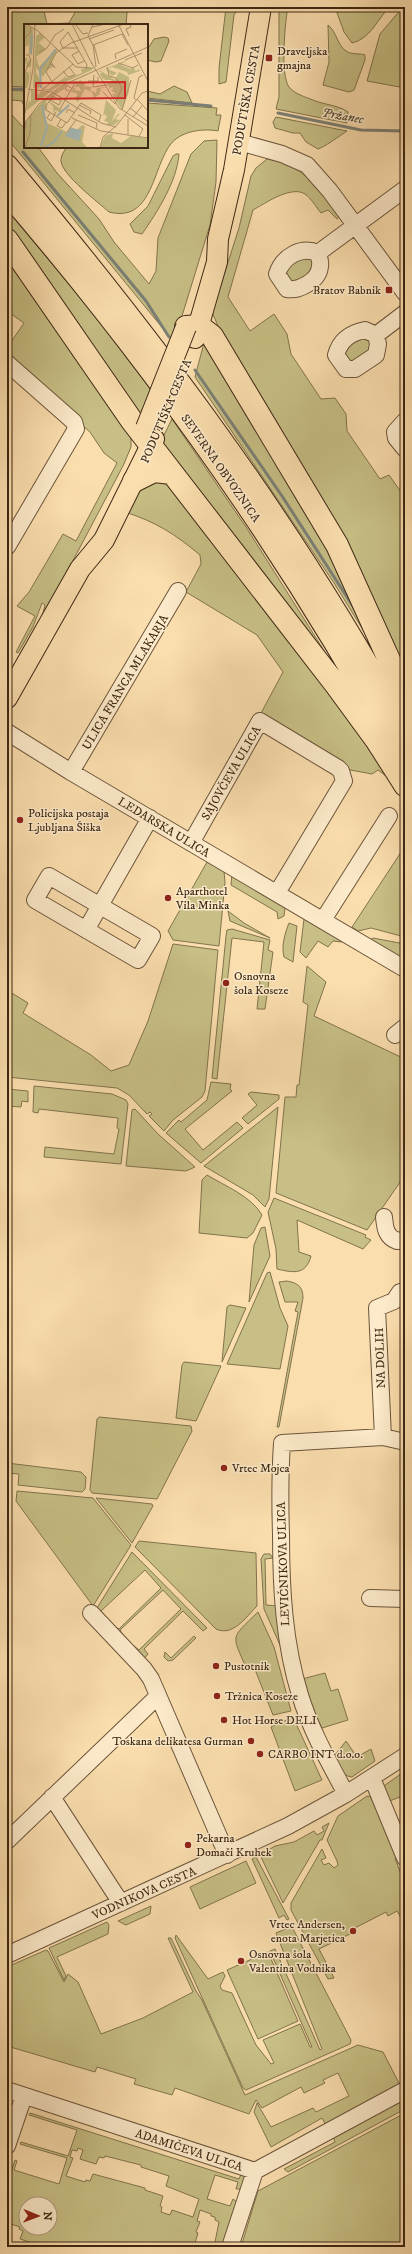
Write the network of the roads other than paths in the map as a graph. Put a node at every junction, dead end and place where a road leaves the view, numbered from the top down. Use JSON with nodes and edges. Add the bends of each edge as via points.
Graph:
{"nodes":[{"id":1,"x":261,"y":7,"type":"edge"},
{"id":2,"x":239,"y":142,"type":"junction"},
{"id":3,"x":7,"y":166,"type":"edge"},
{"id":4,"x":405,"y":188,"type":"edge"},
{"id":5,"x":7,"y":192,"type":"edge"},
{"id":6,"x":356,"y":225,"type":"junction"},
{"id":7,"x":7,"y":240,"type":"edge"},
{"id":8,"x":318,"y":253,"type":"dead end"},
{"id":9,"x":405,"y":293,"type":"edge"},
{"id":10,"x":405,"y":313,"type":"edge"},
{"id":11,"x":194,"y":330,"type":"junction"},
{"id":12,"x":376,"y":335,"type":"dead end"},
{"id":13,"x":7,"y":363,"type":"edge"},
{"id":14,"x":405,"y":421,"type":"edge"},
{"id":15,"x":148,"y":437,"type":"junction"},
{"id":16,"x":405,"y":449,"type":"edge"},
{"id":17,"x":172,"y":473,"type":"junction"},
{"id":18,"x":134,"y":481,"type":"junction"},
{"id":19,"x":7,"y":547,"type":"edge"},
{"id":20,"x":80,"y":569,"type":"junction"},
{"id":21,"x":178,"y":591,"type":"dead end"},
{"id":22,"x":405,"y":696,"type":"edge"},
{"id":23,"x":7,"y":698,"type":"edge"},
{"id":24,"x":7,"y":732,"type":"edge"},
{"id":25,"x":405,"y":732,"type":"edge"},
{"id":26,"x":405,"y":765,"type":"edge"},
{"id":27,"x":71,"y":772,"type":"junction"},
{"id":28,"x":405,"y":785,"type":"edge"},
{"id":29,"x":389,"y":816,"type":"dead end"},
{"id":30,"x":150,"y":818,"type":"junction"},
{"id":31,"x":191,"y":843,"type":"junction"},
{"id":32,"x":277,"y":893,"type":"junction"},
{"id":33,"x":100,"y":905,"type":"junction"},
{"id":34,"x":323,"y":920,"type":"junction"},
{"id":35,"x":86,"y":930,"type":"junction"},
{"id":36,"x":405,"y":969,"type":"edge"},
{"id":37,"x":384,"y":1217,"type":"dead end"},
{"id":38,"x":405,"y":1240,"type":"edge"},
{"id":39,"x":400,"y":1292,"type":"dead end"},
{"id":40,"x":383,"y":1437,"type":"junction"},
{"id":41,"x":405,"y":1442,"type":"edge"},
{"id":42,"x":370,"y":1598,"type":"dead end"},
{"id":43,"x":405,"y":1599,"type":"edge"},
{"id":44,"x":91,"y":1613,"type":"dead end"},
{"id":45,"x":158,"y":1697,"type":"junction"},
{"id":46,"x":405,"y":1756,"type":"edge"},
{"id":47,"x":372,"y":1778,"type":"junction"},
{"id":48,"x":346,"y":1794,"type":"junction"},
{"id":49,"x":52,"y":1797,"type":"junction"},
{"id":50,"x":7,"y":1841,"type":"edge"},
{"id":51,"x":227,"y":1855,"type":"junction"},
{"id":52,"x":405,"y":1858,"type":"edge"},
{"id":53,"x":121,"y":1903,"type":"junction"},
{"id":54,"x":7,"y":1955,"type":"edge"},
{"id":55,"x":7,"y":2090,"type":"edge"},
{"id":56,"x":405,"y":2090,"type":"edge"},
{"id":57,"x":24,"y":2096,"type":"junction"},
{"id":58,"x":7,"y":2146,"type":"edge"},
{"id":59,"x":255,"y":2171,"type":"junction"},
{"id":60,"x":230,"y":2247,"type":"edge"}],
"edges":[{"from":1,"to":2,"type":"main road","name":"PODUTIŠKA CESTA"},
{"from":2,"to":6,"type":"street","via":[[282,154],[307,165]]},
{"from":2,"to":11,"type":"main road","name":"PODUTIŠKA CESTA","via":[[218,239],[208,252]]},
{"from":3,"to":25,"type":"highway","name":"SEVERNA OBVOZNICA","via":[[115,297],[219,436],[305,564]]},
{"from":4,"to":6,"type":"street"},
{"from":5,"to":26,"type":"highway","name":"SEVERNA OBVOZNICA","via":[[112,318],[222,467],[312,604]]},
{"from":6,"to":8,"type":"street"},
{"from":6,"to":9,"type":"street"},
{"from":7,"to":15,"type":"highway"},
{"from":10,"to":12,"type":"street"},
{"from":11,"to":15,"type":"main road","name":"PODUTIŠKA CESTA","via":[[176,391]]},
{"from":11,"to":22,"type":"highway","via":[[212,336],[337,545]]},
{"from":13,"to":19,"type":"street","via":[[74,422],[76,431]]},
{"from":14,"to":16,"type":"street","via":[[396,432],[396,438]]},
{"from":15,"to":17,"type":"highway"},
{"from":15,"to":18,"type":"main road","name":"PODUTIŠKA CESTA"},
{"from":15,"to":20,"type":"main road","name":"PODUTIŠKA CESTA","via":[[92,534]]},
{"from":17,"to":18,"type":"highway","via":[[154,471]]},
{"from":17,"to":28,"type":"highway","via":[[346,697]]},
{"from":18,"to":20,"type":"main road","name":"PODUTIŠKA CESTA","via":[[104,540]]},
{"from":20,"to":23,"type":"main road","name":"PODUTIŠKA CESTA"},
{"from":21,"to":27,"type":"street","name":"ULICA FRANCA MLAKARJA"},
{"from":24,"to":27,"type":"street","name":"LEDARSKA ULICA"},
{"from":27,"to":30,"type":"street","name":"LEDARSKA ULICA"},
{"from":29,"to":34,"type":"street"},
{"from":30,"to":31,"type":"street","name":"LEDARSKA ULICA"},
{"from":30,"to":33,"type":"street"},
{"from":31,"to":32,"type":"street","name":"LEDARSKA ULICA"},
{"from":31,"to":32,"type":"street","name":"SAJOVČEVA ULICA","via":[[260,721],[338,768],[342,771],[344,781]]},
{"from":32,"to":34,"type":"street","name":"LEDARSKA ULICA"},
{"from":33,"to":35,"type":"street"},
{"from":33,"to":35,"type":"street","via":[[49,876],[35,900]]},
{"from":33,"to":35,"type":"street","via":[[152,936],[138,960]]},
{"from":34,"to":36,"type":"street","name":"LEDARSKA ULICA"},
{"from":37,"to":38,"type":"street","via":[[389,1236],[397,1241]]},
{"from":39,"to":40,"type":"street","name":"NA DOLIH","via":[[394,1301],[377,1308]]},
{"from":40,"to":41,"type":"street"},
{"from":40,"to":48,"type":"street","name":"LEVIČNIKOVA ULICA","via":[[282,1443],[280,1484],[283,1607],[292,1668],[306,1712],[326,1758]]},
{"from":42,"to":43,"type":"street"},
{"from":44,"to":45,"type":"street","via":[[144,1669]]},
{"from":45,"to":49,"type":"street"},
{"from":45,"to":51,"type":"street"},
{"from":46,"to":47,"type":"street","name":"VODNIKOVA CESTA"},
{"from":47,"to":48,"type":"street","name":"VODNIKOVA CESTA"},
{"from":47,"to":52,"type":"street"},
{"from":48,"to":51,"type":"street","name":"VODNIKOVA CESTA","via":[[288,1826]]},
{"from":49,"to":50,"type":"street"},
{"from":49,"to":53,"type":"street"},
{"from":51,"to":53,"type":"street","name":"VODNIKOVA CESTA"},
{"from":53,"to":54,"type":"street","name":"VODNIKOVA CESTA"},
{"from":55,"to":57,"type":"street","name":"ADAMIČEVA ULICA"},
{"from":56,"to":59,"type":"street","name":"ADAMIČEVA ULICA"},
{"from":57,"to":58,"type":"street"},
{"from":57,"to":59,"type":"street","name":"ADAMIČEVA ULICA"},
{"from":59,"to":60,"type":"street"}]}
